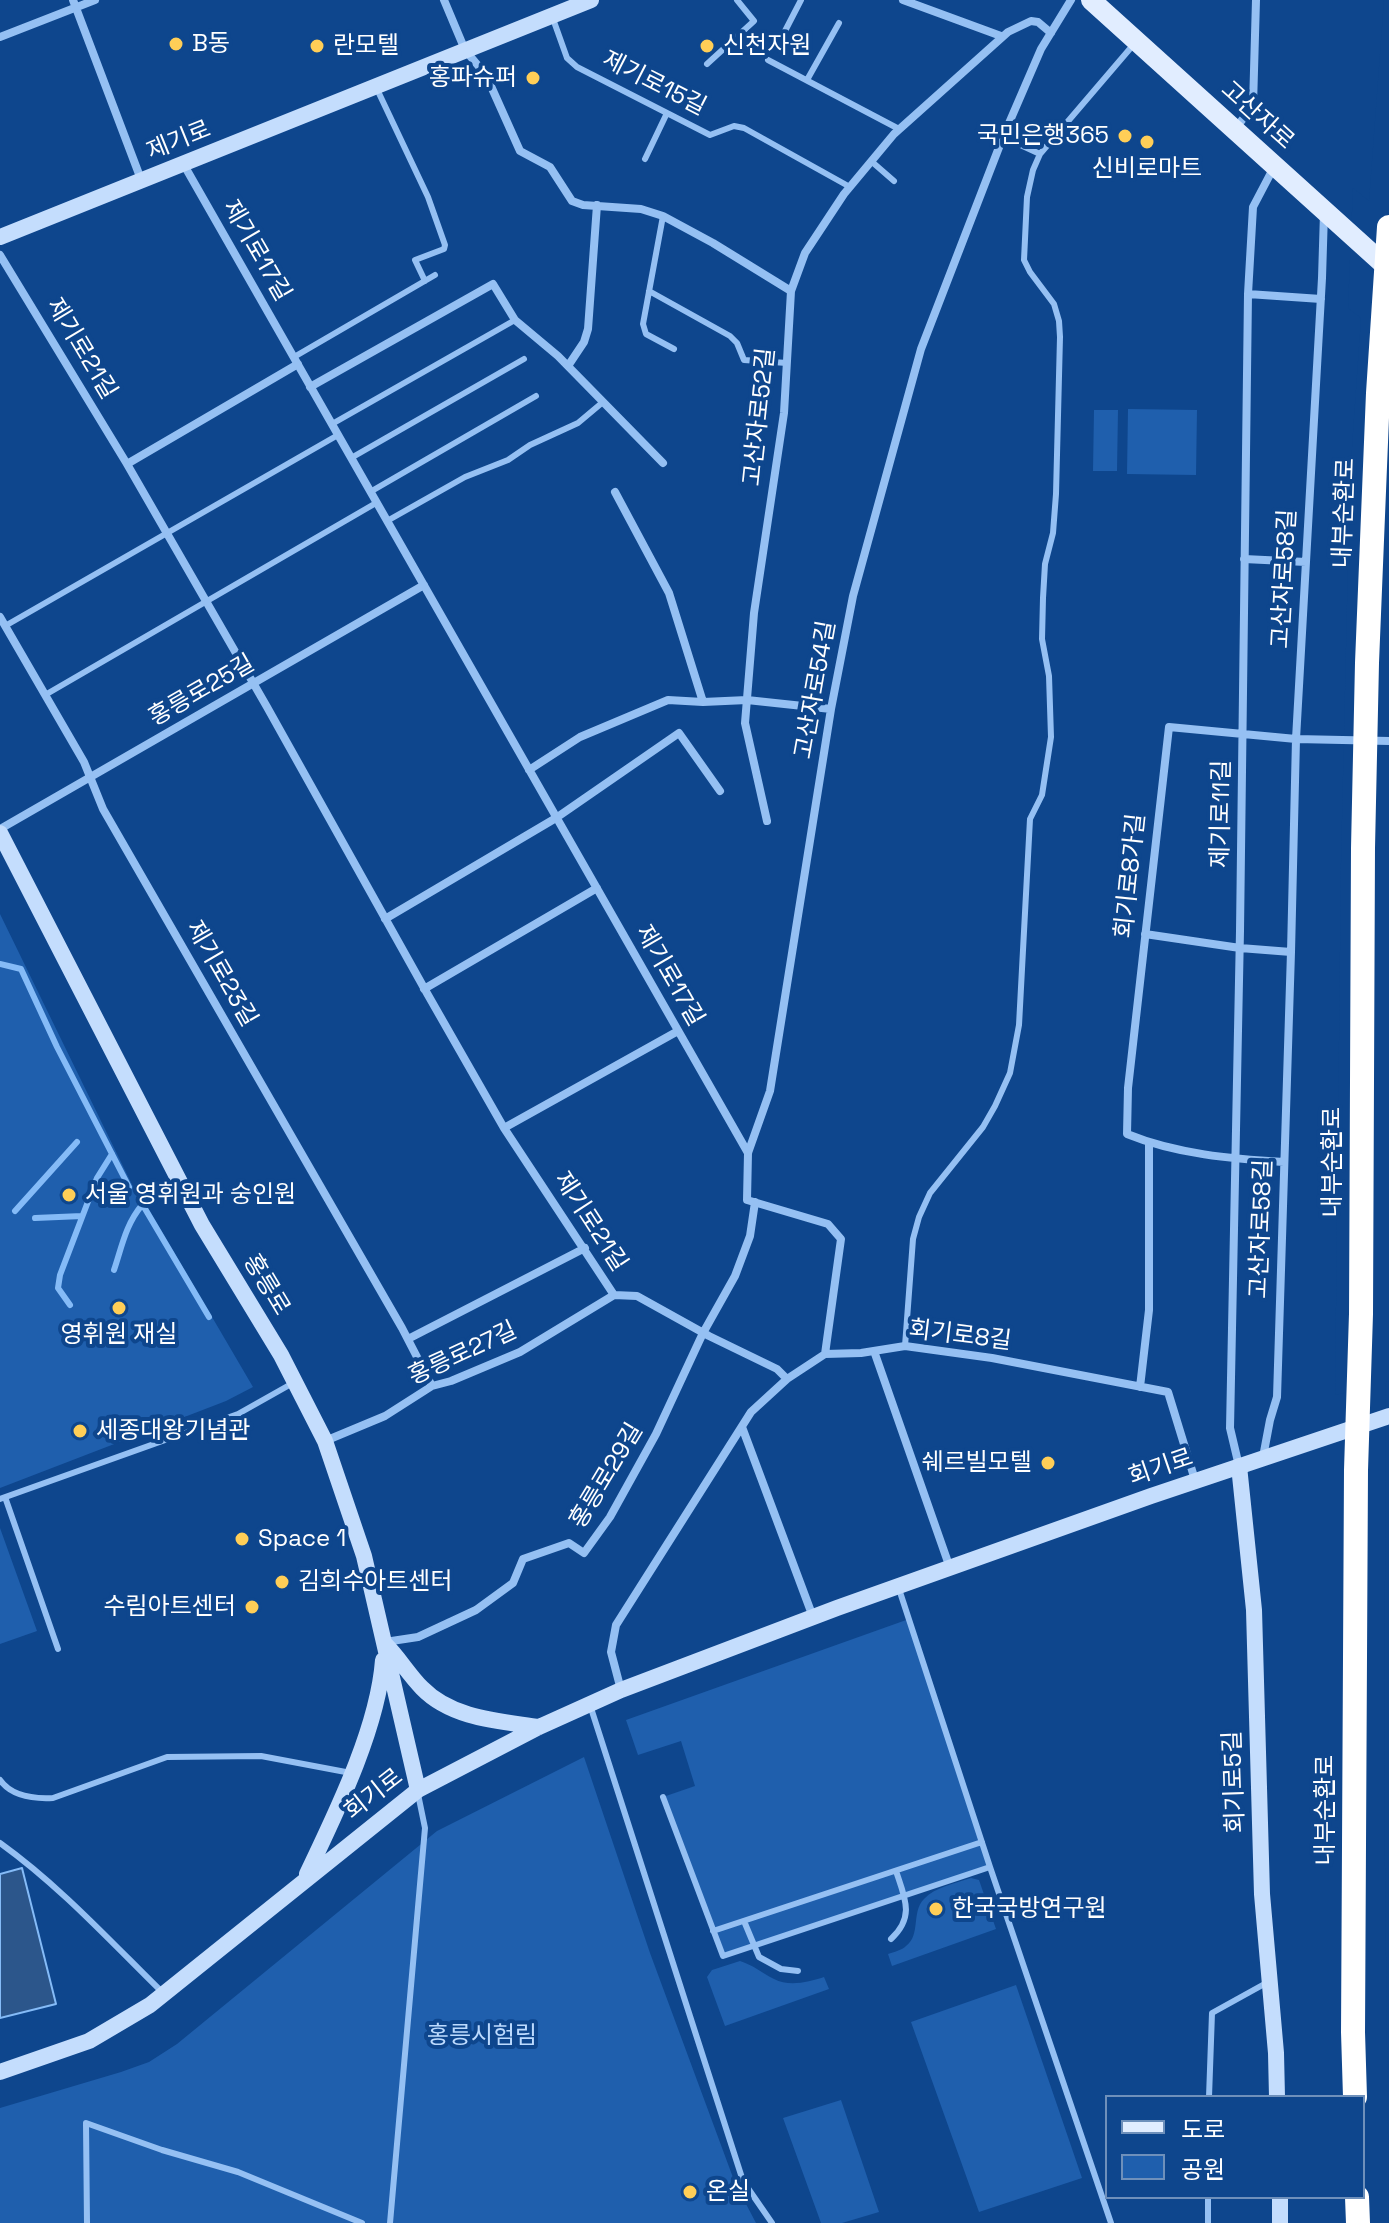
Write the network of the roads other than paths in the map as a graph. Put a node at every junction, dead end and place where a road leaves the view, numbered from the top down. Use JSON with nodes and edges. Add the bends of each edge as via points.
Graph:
{"nodes":[{"id":1,"x":95,"y":0,"type":"edge"},
{"id":2,"x":444,"y":0,"type":"edge"},
{"id":3,"x":591,"y":0,"type":"edge"},
{"id":4,"x":737,"y":0,"type":"edge"},
{"id":5,"x":801,"y":0,"type":"edge"},
{"id":6,"x":903,"y":0,"type":"edge"},
{"id":7,"x":1071,"y":0,"type":"edge"},
{"id":8,"x":1091,"y":0,"type":"edge"},
{"id":9,"x":1256,"y":0,"type":"edge"},
{"id":10,"x":74,"y":4,"type":"edge"},
{"id":11,"x":551,"y":16,"type":"junction"},
{"id":12,"x":839,"y":23,"type":"dead end"},
{"id":13,"x":785,"y":31,"type":"dead end"},
{"id":14,"x":1051,"y":33,"type":"junction"},
{"id":15,"x":1001,"y":36,"type":"junction"},
{"id":16,"x":0,"y":37,"type":"edge"},
{"id":17,"x":1136,"y":41,"type":"junction"},
{"id":18,"x":465,"y":50,"type":"junction"},
{"id":19,"x":768,"y":60,"type":"dead end"},
{"id":20,"x":707,"y":64,"type":"dead end"},
{"id":21,"x":807,"y":80,"type":"junction"},
{"id":22,"x":376,"y":87,"type":"junction"},
{"id":23,"x":667,"y":113,"type":"junction"},
{"id":24,"x":899,"y":129,"type":"junction"},
{"id":25,"x":1233,"y":130,"type":"junction"},
{"id":26,"x":1003,"y":137,"type":"junction"},
{"id":27,"x":1040,"y":154,"type":"junction"},
{"id":28,"x":645,"y":159,"type":"dead end"},
{"id":29,"x":871,"y":161,"type":"junction"},
{"id":30,"x":184,"y":165,"type":"junction"},
{"id":31,"x":1274,"y":167,"type":"junction"},
{"id":32,"x":894,"y":181,"type":"dead end"},
{"id":33,"x":142,"y":182,"type":"junction"},
{"id":34,"x":850,"y":187,"type":"junction"},
{"id":35,"x":597,"y":205,"type":"junction"},
{"id":36,"x":1324,"y":208,"type":"junction"},
{"id":37,"x":663,"y":216,"type":"junction"},
{"id":38,"x":1389,"y":227,"type":"edge"},
{"id":39,"x":0,"y":237,"type":"edge"},
{"id":40,"x":0,"y":255,"type":"edge"},
{"id":41,"x":1389,"y":269,"type":"edge"},
{"id":42,"x":435,"y":275,"type":"dead end"},
{"id":43,"x":425,"y":281,"type":"junction"},
{"id":44,"x":649,"y":291,"type":"junction"},
{"id":45,"x":791,"y":291,"type":"junction"},
{"id":46,"x":1248,"y":294,"type":"junction"},
{"id":47,"x":1321,"y":299,"type":"junction"},
{"id":48,"x":515,"y":320,"type":"junction"},
{"id":49,"x":674,"y":349,"type":"dead end"},
{"id":50,"x":524,"y":359,"type":"dead end"},
{"id":51,"x":296,"y":361,"type":"junction"},
{"id":52,"x":787,"y":363,"type":"junction"},
{"id":53,"x":568,"y":366,"type":"junction"},
{"id":54,"x":310,"y":387,"type":"junction"},
{"id":55,"x":536,"y":396,"type":"dead end"},
{"id":56,"x":603,"y":402,"type":"junction"},
{"id":57,"x":332,"y":424,"type":"junction"},
{"id":58,"x":338,"y":435,"type":"junction"},
{"id":59,"x":351,"y":458,"type":"junction"},
{"id":60,"x":663,"y":463,"type":"dead end"},
{"id":61,"x":127,"y":464,"type":"junction"},
{"id":62,"x":370,"y":492,"type":"junction"},
{"id":63,"x":615,"y":492,"type":"dead end"},
{"id":64,"x":376,"y":503,"type":"junction"},
{"id":65,"x":387,"y":521,"type":"junction"},
{"id":66,"x":167,"y":533,"type":"junction"},
{"id":67,"x":1244,"y":559,"type":"junction"},
{"id":68,"x":1306,"y":562,"type":"junction"},
{"id":69,"x":424,"y":585,"type":"junction"},
{"id":70,"x":206,"y":602,"type":"junction"},
{"id":71,"x":2,"y":622,"type":"edge"},
{"id":72,"x":254,"y":684,"type":"junction"},
{"id":73,"x":45,"y":695,"type":"junction"},
{"id":74,"x":747,"y":700,"type":"junction"},
{"id":75,"x":703,"y":702,"type":"junction"},
{"id":76,"x":831,"y":709,"type":"junction"},
{"id":77,"x":1242,"y":734,"type":"junction"},
{"id":78,"x":1296,"y":739,"type":"junction"},
{"id":79,"x":1389,"y":741,"type":"edge"},
{"id":80,"x":529,"y":770,"type":"junction"},
{"id":81,"x":91,"y":778,"type":"junction"},
{"id":82,"x":720,"y":791,"type":"dead end"},
{"id":83,"x":556,"y":818,"type":"junction"},
{"id":84,"x":767,"y":821,"type":"dead end"},
{"id":85,"x":0,"y":831,"type":"edge"},
{"id":86,"x":597,"y":888,"type":"junction"},
{"id":87,"x":385,"y":919,"type":"junction"},
{"id":88,"x":1145,"y":934,"type":"junction"},
{"id":89,"x":1240,"y":948,"type":"junction"},
{"id":90,"x":1291,"y":952,"type":"junction"},
{"id":91,"x":424,"y":989,"type":"junction"},
{"id":92,"x":678,"y":1031,"type":"junction"},
{"id":93,"x":504,"y":1128,"type":"junction"},
{"id":94,"x":1149,"y":1143,"type":"junction"},
{"id":95,"x":748,"y":1153,"type":"junction"},
{"id":96,"x":1235,"y":1160,"type":"junction"},
{"id":97,"x":1284,"y":1162,"type":"junction"},
{"id":98,"x":755,"y":1202,"type":"junction"},
{"id":99,"x":585,"y":1248,"type":"junction"},
{"id":100,"x":614,"y":1295,"type":"junction"},
{"id":101,"x":703,"y":1333,"type":"junction"},
{"id":102,"x":408,"y":1339,"type":"junction"},
{"id":103,"x":905,"y":1346,"type":"junction"},
{"id":104,"x":874,"y":1351,"type":"junction"},
{"id":105,"x":825,"y":1354,"type":"junction"},
{"id":106,"x":787,"y":1379,"type":"junction"},
{"id":107,"x":296,"y":1381,"type":"junction"},
{"id":108,"x":432,"y":1386,"type":"junction"},
{"id":109,"x":1140,"y":1387,"type":"junction"},
{"id":110,"x":1389,"y":1416,"type":"edge"},
{"id":111,"x":742,"y":1427,"type":"junction"},
{"id":112,"x":325,"y":1441,"type":"junction"},
{"id":113,"x":1263,"y":1458,"type":"junction"},
{"id":114,"x":1239,"y":1466,"type":"junction"},
{"id":115,"x":1195,"y":1481,"type":"junction"},
{"id":116,"x":2,"y":1498,"type":"edge"},
{"id":117,"x":950,"y":1568,"type":"junction"},
{"id":118,"x":898,"y":1586,"type":"junction"},
{"id":119,"x":814,"y":1618,"type":"junction"},
{"id":120,"x":384,"y":1642,"type":"junction"},
{"id":121,"x":58,"y":1649,"type":"dead end"},
{"id":122,"x":621,"y":1690,"type":"junction"},
{"id":123,"x":590,"y":1705,"type":"junction"},
{"id":124,"x":539,"y":1727,"type":"junction"},
{"id":125,"x":351,"y":1773,"type":"junction"},
{"id":126,"x":0,"y":1780,"type":"edge"},
{"id":127,"x":418,"y":1790,"type":"junction"},
{"id":128,"x":663,"y":1797,"type":"dead end"},
{"id":129,"x":982,"y":1842,"type":"junction"},
{"id":130,"x":0,"y":1843,"type":"edge"},
{"id":131,"x":990,"y":1867,"type":"junction"},
{"id":132,"x":896,"y":1871,"type":"junction"},
{"id":133,"x":305,"y":1879,"type":"junction"},
{"id":134,"x":904,"y":1896,"type":"junction"},
{"id":135,"x":744,"y":1921,"type":"junction"},
{"id":136,"x":713,"y":1931,"type":"junction"},
{"id":137,"x":891,"y":1939,"type":"dead end"},
{"id":138,"x":754,"y":1946,"type":"junction"},
{"id":139,"x":798,"y":1971,"type":"dead end"},
{"id":140,"x":1270,"y":1981,"type":"junction"},
{"id":141,"x":163,"y":1993,"type":"junction"},
{"id":142,"x":0,"y":2072,"type":"edge"},
{"id":143,"x":1209,"y":2095,"type":"edge"},
{"id":144,"x":1277,"y":2095,"type":"edge"},
{"id":145,"x":1355,"y":2095,"type":"edge"},
{"id":146,"x":1208,"y":2199,"type":"edge"},
{"id":147,"x":1280,"y":2199,"type":"edge"},
{"id":148,"x":1357,"y":2199,"type":"edge"},
{"id":149,"x":87,"y":2223,"type":"edge"},
{"id":150,"x":362,"y":2223,"type":"edge"},
{"id":151,"x":390,"y":2223,"type":"edge"},
{"id":152,"x":772,"y":2223,"type":"edge"},
{"id":153,"x":1111,"y":2223,"type":"edge"},
{"id":154,"x":1208,"y":2223,"type":"edge"},
{"id":155,"x":1280,"y":2223,"type":"edge"},
{"id":156,"x":1358,"y":2223,"type":"edge"}],
"edges":[{"from":1,"to":10,"type":"street"},
{"from":2,"to":18,"type":"street"},
{"from":3,"to":11,"type":"main road","name":"제기로"},
{"from":4,"to":20,"type":"lane","via":[[753,23]]},
{"from":5,"to":13,"type":"lane"},
{"from":6,"to":15,"type":"street"},
{"from":7,"to":14,"type":"street","name":"고산자로54길"},
{"from":8,"to":17,"type":"main road","name":"고산자로"},
{"from":9,"to":25,"type":"street","via":[[1253,106]]},
{"from":10,"to":16,"type":"street"},
{"from":10,"to":33,"type":"street"},
{"from":11,"to":18,"type":"main road","name":"제기로"},
{"from":11,"to":23,"type":"lane","name":"제기로15길","via":[[571,62]]},
{"from":12,"to":21,"type":"lane"},
{"from":14,"to":15,"type":"street","name":"고산자로52길","via":[[1031,21]]},
{"from":14,"to":26,"type":"street","name":"고산자로54길"},
{"from":15,"to":24,"type":"street","name":"고산자로52길"},
{"from":17,"to":25,"type":"main road","name":"고산자로"},
{"from":17,"to":27,"type":"lane"},
{"from":18,"to":22,"type":"main road","name":"제기로"},
{"from":18,"to":35,"type":"street","via":[[486,75],[520,151],[550,167],[572,201]]},
{"from":19,"to":21,"type":"lane"},
{"from":21,"to":24,"type":"lane"},
{"from":22,"to":30,"type":"main road","name":"제기로"},
{"from":22,"to":43,"type":"lane","via":[[445,245],[415,260]]},
{"from":23,"to":28,"type":"lane"},
{"from":23,"to":34,"type":"lane","name":"제기로15길","via":[[710,135],[744,128]]},
{"from":24,"to":29,"type":"street","name":"고산자로52길"},
{"from":25,"to":31,"type":"main road","name":"고산자로"},
{"from":26,"to":27,"type":"lane"},
{"from":26,"to":76,"type":"street","name":"고산자로54길","via":[[921,349],[853,596]]},
{"from":27,"to":103,"type":"lane","via":[[1027,197],[1024,260],[1054,304],[1060,337],[1056,494],[1042,625],[1051,737],[1027,844],[1019,1025],[1010,1073],[995,1106],[930,1193],[919,1217]]},
{"from":29,"to":32,"type":"lane"},
{"from":29,"to":34,"type":"street","name":"고산자로52길"},
{"from":30,"to":33,"type":"main road","name":"제기로"},
{"from":30,"to":51,"type":"street","name":"제기로17길"},
{"from":31,"to":36,"type":"main road","name":"고산자로"},
{"from":31,"to":46,"type":"street","name":"제기로11길","via":[[1253,207]]},
{"from":33,"to":39,"type":"main road","name":"제기로"},
{"from":34,"to":45,"type":"street","name":"고산자로52길","via":[[805,253]]},
{"from":35,"to":37,"type":"street"},
{"from":35,"to":53,"type":"street","via":[[588,329]]},
{"from":36,"to":41,"type":"main road","name":"고산자로"},
{"from":36,"to":47,"type":"street","name":"고산자로58길"},
{"from":37,"to":44,"type":"lane"},
{"from":37,"to":45,"type":"street"},
{"from":38,"to":145,"type":"highway","name":"내부순환로","bridge":true,"via":[[1378,393],[1363,848]]},
{"from":40,"to":61,"type":"street","name":"제기로21길"},
{"from":42,"to":43,"type":"lane"},
{"from":43,"to":51,"type":"lane"},
{"from":44,"to":49,"type":"lane","via":[[644,330]]},
{"from":44,"to":52,"type":"lane","via":[[730,336],[744,360]]},
{"from":45,"to":52,"type":"street","name":"고산자로52길"},
{"from":46,"to":47,"type":"street"},
{"from":46,"to":67,"type":"street","name":"제기로11길"},
{"from":47,"to":68,"type":"street","name":"고산자로58길"},
{"from":48,"to":53,"type":"street"},
{"from":48,"to":54,"type":"street","via":[[493,284]]},
{"from":48,"to":57,"type":"lane"},
{"from":50,"to":59,"type":"lane"},
{"from":51,"to":54,"type":"street","name":"제기로17길"},
{"from":51,"to":61,"type":"street"},
{"from":52,"to":74,"type":"street","name":"고산자로52길"},
{"from":53,"to":56,"type":"street"},
{"from":54,"to":57,"type":"street","name":"제기로17길"},
{"from":55,"to":62,"type":"lane"},
{"from":56,"to":60,"type":"street"},
{"from":56,"to":65,"type":"lane","via":[[581,421]]},
{"from":57,"to":58,"type":"street","name":"제기로17길"},
{"from":58,"to":59,"type":"street","name":"제기로17길"},
{"from":58,"to":66,"type":"lane","name":"제기로23길"},
{"from":59,"to":62,"type":"street","name":"제기로17길"},
{"from":61,"to":66,"type":"street","name":"제기로21길"},
{"from":62,"to":64,"type":"street","name":"제기로17길"},
{"from":63,"to":75,"type":"street","via":[[669,593]]},
{"from":64,"to":65,"type":"street","name":"제기로17길"},
{"from":64,"to":70,"type":"lane"},
{"from":65,"to":69,"type":"street","name":"제기로17길"},
{"from":66,"to":70,"type":"street","name":"제기로21길"},
{"from":66,"to":71,"type":"lane","name":"제기로23길"},
{"from":67,"to":68,"type":"street"},
{"from":67,"to":77,"type":"street","name":"제기로11길"},
{"from":68,"to":78,"type":"street","name":"고산자로58길"},
{"from":69,"to":72,"type":"street","name":"홍릉로25길"},
{"from":69,"to":80,"type":"street","name":"제기로17길"},
{"from":70,"to":72,"type":"street","name":"제기로21길"},
{"from":70,"to":73,"type":"lane"},
{"from":71,"to":73,"type":"street","name":"제기로23길"},
{"from":72,"to":81,"type":"street","name":"홍릉로25길"},
{"from":72,"to":87,"type":"street","name":"제기로21길"},
{"from":73,"to":81,"type":"street","name":"제기로23길"},
{"from":74,"to":75,"type":"street"},
{"from":74,"to":76,"type":"street"},
{"from":74,"to":84,"type":"street","name":"고산자로52길","via":[[745,723]]},
{"from":75,"to":80,"type":"street","via":[[668,700],[580,737]]},
{"from":76,"to":95,"type":"street","name":"고산자로54길","via":[[770,1091]]},
{"from":77,"to":78,"type":"street","name":"회기로8가길"},
{"from":77,"to":88,"type":"street","name":"회기로8가길","via":[[1169,727]]},
{"from":77,"to":89,"type":"street","name":"제기로11길"},
{"from":78,"to":79,"type":"street","name":"회기로8가길"},
{"from":78,"to":90,"type":"street","name":"고산자로58길"},
{"from":80,"to":83,"type":"street","name":"제기로17길"},
{"from":81,"to":85,"type":"street","name":"홍릉로25길"},
{"from":81,"to":102,"type":"street","name":"제기로23길","via":[[103,809]]},
{"from":82,"to":83,"type":"street","via":[[679,733]]},
{"from":83,"to":86,"type":"street","name":"제기로17길"},
{"from":83,"to":87,"type":"street"},
{"from":85,"to":107,"type":"main road","name":"홍릉로","via":[[202,1225]]},
{"from":86,"to":91,"type":"street"},
{"from":86,"to":92,"type":"street","name":"제기로17길"},
{"from":87,"to":91,"type":"street","name":"제기로21길"},
{"from":88,"to":89,"type":"street"},
{"from":88,"to":94,"type":"street","name":"회기로8가길","via":[[1127,1134]]},
{"from":89,"to":90,"type":"street"},
{"from":89,"to":96,"type":"street","name":"제기로11길"},
{"from":90,"to":97,"type":"street","name":"고산자로58길"},
{"from":91,"to":93,"type":"street","name":"제기로21길"},
{"from":92,"to":93,"type":"street"},
{"from":92,"to":95,"type":"street","name":"제기로17길"},
{"from":93,"to":99,"type":"street","name":"제기로21길"},
{"from":94,"to":96,"type":"street"},
{"from":94,"to":109,"type":"street","via":[[1149,1310]]},
{"from":95,"to":98,"type":"street","name":"고산자로54길","via":[[747,1200]]},
{"from":96,"to":97,"type":"street"},
{"from":96,"to":114,"type":"street","name":"제기로11길","via":[[1230,1428]]},
{"from":97,"to":113,"type":"street","name":"고산자로58길","via":[[1277,1397]]},
{"from":98,"to":101,"type":"street","name":"홍릉로29길","via":[[750,1236],[735,1276]]},
{"from":98,"to":105,"type":"street","via":[[828,1224],[841,1239]]},
{"from":99,"to":100,"type":"street","name":"제기로21길"},
{"from":99,"to":102,"type":"street"},
{"from":100,"to":101,"type":"street","name":"제기로21길","via":[[637,1296]]},
{"from":100,"to":108,"type":"street","name":"홍릉로27길","via":[[520,1352]]},
{"from":101,"to":106,"type":"street","name":"제기로21길"},
{"from":101,"to":120,"type":"street","name":"홍릉로29길","via":[[656,1434],[584,1553],[569,1543],[523,1559],[513,1583],[476,1610],[418,1637]]},
{"from":102,"to":108,"type":"street","name":"제기로23길"},
{"from":103,"to":104,"type":"street","name":"회기로8길"},
{"from":103,"to":109,"type":"street","name":"회기로8길"},
{"from":104,"to":105,"type":"street","name":"회기로8길"},
{"from":104,"to":117,"type":"street"},
{"from":105,"to":106,"type":"street"},
{"from":106,"to":111,"type":"street"},
{"from":107,"to":112,"type":"main road","name":"홍릉로"},
{"from":107,"to":116,"type":"lane","via":[[238,1414]]},
{"from":108,"to":112,"type":"street","name":"홍릉로27길","via":[[385,1416]]},
{"from":109,"to":115,"type":"street","name":"회기로8길","via":[[1168,1392]]},
{"from":110,"to":113,"type":"main road","name":"회기로"},
{"from":111,"to":119,"type":"street"},
{"from":111,"to":122,"type":"street","via":[[616,1625],[611,1652]]},
{"from":112,"to":120,"type":"main road","name":"홍릉로","via":[[364,1556]]},
{"from":113,"to":114,"type":"main road","name":"회기로"},
{"from":114,"to":115,"type":"main road","name":"회기로"},
{"from":114,"to":140,"type":"main road","name":"회기로5길","via":[[1254,1610],[1262,1894]]},
{"from":115,"to":117,"type":"main road","name":"회기로"},
{"from":116,"to":121,"type":"lane"},
{"from":117,"to":118,"type":"main road","name":"회기로"},
{"from":118,"to":119,"type":"main road","name":"회기로"},
{"from":118,"to":129,"type":"lane"},
{"from":119,"to":122,"type":"main road","name":"회기로"},
{"from":120,"to":124,"type":"main road","via":[[422,1688],[447,1707]]},
{"from":120,"to":125,"type":"main road","via":[[375,1705]]},
{"from":120,"to":127,"type":"main road","name":"홍릉로"},
{"from":122,"to":123,"type":"main road","name":"회기로"},
{"from":123,"to":124,"type":"main road","name":"회기로"},
{"from":123,"to":152,"type":"lane","via":[[743,2181]]},
{"from":124,"to":127,"type":"main road","name":"회기로"},
{"from":125,"to":126,"type":"lane","via":[[261,1756],[167,1757],[53,1798],[19,1795]]},
{"from":125,"to":133,"type":"main road"},
{"from":127,"to":133,"type":"main road","name":"회기로"},
{"from":127,"to":151,"type":"lane","via":[[425,1828]]},
{"from":128,"to":136,"type":"lane"},
{"from":129,"to":131,"type":"lane"},
{"from":129,"to":132,"type":"lane"},
{"from":130,"to":141,"type":"lane"},
{"from":131,"to":134,"type":"lane"},
{"from":131,"to":153,"type":"lane"},
{"from":132,"to":134,"type":"lane"},
{"from":132,"to":135,"type":"lane"},
{"from":133,"to":141,"type":"main road","name":"회기로"},
{"from":134,"to":137,"type":"lane","via":[[903,1929]]},
{"from":134,"to":138,"type":"lane"},
{"from":135,"to":136,"type":"lane"},
{"from":135,"to":138,"type":"lane"},
{"from":136,"to":138,"type":"lane","via":[[723,1956]]},
{"from":138,"to":139,"type":"lane","via":[[767,1962]]},
{"from":140,"to":143,"type":"lane","via":[[1212,2013]]},
{"from":140,"to":144,"type":"main road","name":"회기로5길"},
{"from":141,"to":142,"type":"main road","name":"회기로","via":[[89,2041]]},
{"from":146,"to":154,"type":"lane"},
{"from":147,"to":155,"type":"main road"},
{"from":148,"to":156,"type":"highway"},
{"from":149,"to":150,"type":"lane","via":[[86,2123],[238,2172]]}]}
